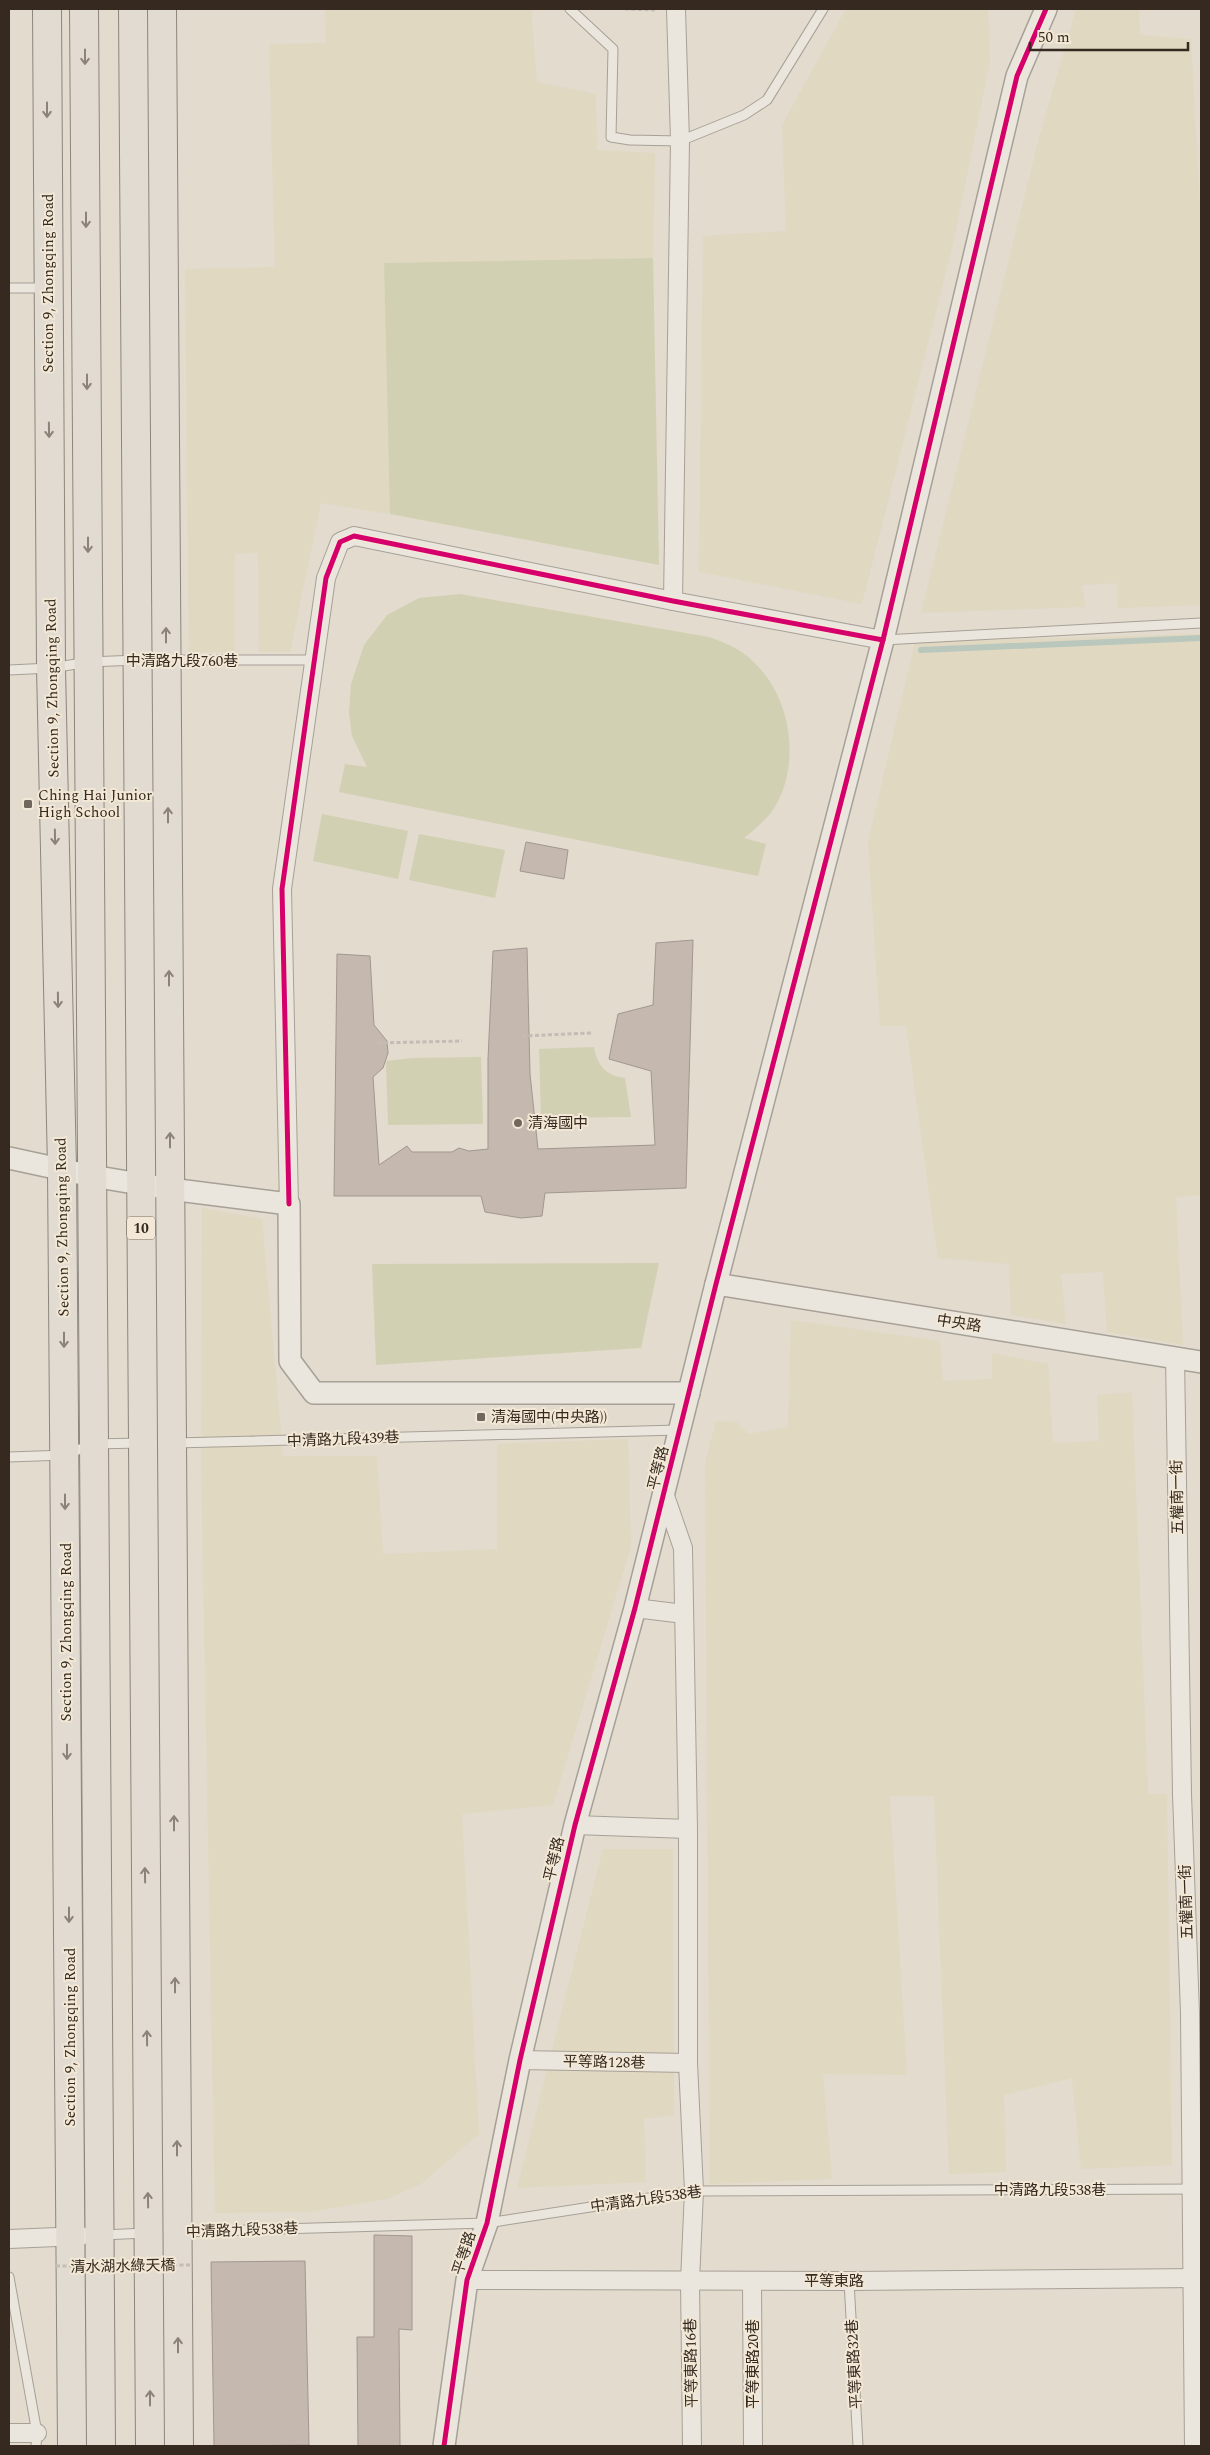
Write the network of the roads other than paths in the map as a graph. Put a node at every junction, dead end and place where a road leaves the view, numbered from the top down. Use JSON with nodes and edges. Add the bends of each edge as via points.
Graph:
{"nodes":[{"id":1,"x":46,"y":9,"type":"edge"},
{"id":2,"x":84,"y":9,"type":"edge"},
{"id":3,"x":133,"y":9,"type":"edge"},
{"id":4,"x":162,"y":9,"type":"edge"},
{"id":5,"x":570,"y":9,"type":"edge"},
{"id":6,"x":676,"y":9,"type":"edge"},
{"id":7,"x":823,"y":9,"type":"edge"},
{"id":8,"x":1046,"y":9,"type":"edge"},
{"id":9,"x":680,"y":142,"type":"junction"},
{"id":10,"x":9,"y":288,"type":"edge"},
{"id":11,"x":47,"y":288,"type":"junction"},
{"id":12,"x":673,"y":600,"type":"junction"},
{"id":13,"x":1201,"y":622,"type":"edge"},
{"id":14,"x":883,"y":640,"type":"junction"},
{"id":15,"x":137,"y":660,"type":"junction"},
{"id":16,"x":314,"y":660,"type":"junction"},
{"id":17,"x":89,"y":662,"type":"junction"},
{"id":18,"x":166,"y":662,"type":"junction"},
{"id":19,"x":51,"y":668,"type":"junction"},
{"id":20,"x":9,"y":670,"type":"edge"},
{"id":21,"x":9,"y":1158,"type":"edge"},
{"id":22,"x":62,"y":1168,"type":"junction"},
{"id":23,"x":92,"y":1176,"type":"junction"},
{"id":24,"x":141,"y":1184,"type":"junction"},
{"id":25,"x":170,"y":1189,"type":"junction"},
{"id":26,"x":289,"y":1204,"type":"junction"},
{"id":27,"x":716,"y":1284,"type":"junction"},
{"id":28,"x":1175,"y":1357,"type":"junction"},
{"id":29,"x":1201,"y":1362,"type":"edge"},
{"id":30,"x":689,"y":1393,"type":"junction"},
{"id":31,"x":680,"y":1430,"type":"junction"},
{"id":32,"x":156,"y":1443,"type":"junction"},
{"id":33,"x":93,"y":1444,"type":"junction"},
{"id":34,"x":65,"y":1455,"type":"junction"},
{"id":35,"x":9,"y":1457,"type":"edge"},
{"id":36,"x":664,"y":1493,"type":"junction"},
{"id":37,"x":635,"y":1608,"type":"junction"},
{"id":38,"x":684,"y":1614,"type":"junction"},
{"id":39,"x":575,"y":1825,"type":"junction"},
{"id":40,"x":688,"y":1829,"type":"junction"},
{"id":41,"x":1196,"y":2013,"type":"edge"},
{"id":42,"x":520,"y":2060,"type":"junction"},
{"id":43,"x":688,"y":2063,"type":"junction"},
{"id":44,"x":1197,"y":2189,"type":"edge"},
{"id":45,"x":694,"y":2191,"type":"junction"},
{"id":46,"x":487,"y":2222,"type":"junction"},
{"id":47,"x":163,"y":2233,"type":"junction"},
{"id":48,"x":100,"y":2235,"type":"junction"},
{"id":49,"x":71,"y":2236,"type":"junction"},
{"id":50,"x":9,"y":2239,"type":"edge"},
{"id":51,"x":9,"y":2277,"type":"edge"},
{"id":52,"x":1196,"y":2278,"type":"edge"},
{"id":53,"x":467,"y":2280,"type":"junction"},
{"id":54,"x":690,"y":2280,"type":"junction"},
{"id":55,"x":849,"y":2281,"type":"junction"},
{"id":56,"x":752,"y":2282,"type":"junction"},
{"id":57,"x":9,"y":2433,"type":"edge"},
{"id":58,"x":37,"y":2439,"type":"edge"},
{"id":59,"x":72,"y":2446,"type":"edge"},
{"id":60,"x":101,"y":2446,"type":"edge"},
{"id":61,"x":150,"y":2446,"type":"edge"},
{"id":62,"x":179,"y":2446,"type":"edge"},
{"id":63,"x":444,"y":2446,"type":"edge"},
{"id":64,"x":692,"y":2446,"type":"edge"},
{"id":65,"x":753,"y":2446,"type":"edge"},
{"id":66,"x":858,"y":2446,"type":"edge"},
{"id":67,"x":1194,"y":2446,"type":"edge"}],
"edges":[{"from":1,"to":11,"type":"main road","name":"Section 9, Zhongqing Road","one_way":true},
{"from":2,"to":17,"type":"main road","name":"Section 9, Zhongqing Road","one_way":true},
{"from":3,"to":15,"type":"main road","number":"10"},
{"from":18,"to":4,"type":"main road","one_way":true},
{"from":5,"to":9,"type":"lane","via":[[613,49],[611,137]]},
{"from":6,"to":9,"type":"street"},
{"from":7,"to":9,"type":"lane","via":[[767,100],[744,115]]},
{"from":8,"to":14,"type":"street","name":"平等路","via":[[1017,76]]},
{"from":9,"to":12,"type":"street"},
{"from":10,"to":11,"type":"lane"},
{"from":11,"to":19,"type":"main road","name":"Section 9, Zhongqing Road","one_way":true},
{"from":12,"to":14,"type":"street"},
{"from":12,"to":16,"type":"street","via":[[354,536],[340,542],[326,578]]},
{"from":13,"to":14,"type":"lane"},
{"from":14,"to":27,"type":"street","name":"平等路"},
{"from":15,"to":17,"type":"lane","name":"中清路九段760巷"},
{"from":15,"to":18,"type":"lane","name":"中清路九段760巷"},
{"from":15,"to":24,"type":"main road","number":"10"},
{"from":16,"to":18,"type":"lane","name":"中清路九段760巷"},
{"from":16,"to":26,"type":"street","via":[[282,889]]},
{"from":17,"to":19,"type":"lane","name":"中清路九段760巷"},
{"from":17,"to":23,"type":"main road","name":"Section 9, Zhongqing Road"},
{"from":25,"to":18,"type":"main road","one_way":true},
{"from":19,"to":20,"type":"lane","name":"中清路九段760巷"},
{"from":19,"to":22,"type":"main road","name":"Section 9, Zhongqing Road","one_way":true},
{"from":21,"to":22,"type":"street"},
{"from":22,"to":23,"type":"street"},
{"from":22,"to":34,"type":"main road","name":"Section 9, Zhongqing Road","one_way":true},
{"from":23,"to":24,"type":"street"},
{"from":23,"to":33,"type":"main road","name":"Section 9, Zhongqing Road"},
{"from":24,"to":25,"type":"street"},
{"from":24,"to":32,"type":"main road","number":"10"},
{"from":25,"to":26,"type":"street"},
{"from":25,"to":32,"type":"main road"},
{"from":26,"to":30,"type":"street","via":[[290,1361],[314,1393]]},
{"from":27,"to":28,"type":"street","name":"中央路"},
{"from":27,"to":30,"type":"street","name":"平等路"},
{"from":28,"to":29,"type":"street","name":"中央路"},
{"from":28,"to":41,"type":"street","name":"五權南一街","via":[[1181,1784]]},
{"from":30,"to":31,"type":"street","name":"平等路"},
{"from":31,"to":32,"type":"lane","name":"中清路九段439巷"},
{"from":31,"to":36,"type":"street","name":"平等路"},
{"from":32,"to":33,"type":"lane","name":"中清路九段439巷"},
{"from":47,"to":32,"type":"main road","one_way":true},
{"from":33,"to":34,"type":"lane","name":"中清路九段439巷"},
{"from":33,"to":48,"type":"main road","name":"Section 9, Zhongqing Road"},
{"from":34,"to":35,"type":"lane","name":"中清路九段439巷"},
{"from":34,"to":49,"type":"main road","name":"Section 9, Zhongqing Road","one_way":true},
{"from":36,"to":37,"type":"street","name":"平等路"},
{"from":36,"to":38,"type":"street","name":"平等東路16巷","via":[[682,1548]]},
{"from":37,"to":38,"type":"street"},
{"from":37,"to":39,"type":"street","name":"平等路"},
{"from":38,"to":40,"type":"street","name":"平等東路16巷"},
{"from":39,"to":40,"type":"street"},
{"from":39,"to":42,"type":"street","name":"平等路"},
{"from":40,"to":43,"type":"street","name":"平等東路16巷"},
{"from":41,"to":44,"type":"street","name":"五權南一街"},
{"from":42,"to":43,"type":"street","name":"平等路128巷"},
{"from":42,"to":46,"type":"street","name":"平等路"},
{"from":43,"to":45,"type":"street","name":"平等東路16巷"},
{"from":44,"to":45,"type":"lane","name":"中清路九段538巷"},
{"from":44,"to":52,"type":"street","name":"五權南一街"},
{"from":45,"to":46,"type":"lane","name":"中清路九段538巷"},
{"from":45,"to":54,"type":"street","name":"平等東路16巷"},
{"from":46,"to":47,"type":"lane","name":"中清路九段538巷"},
{"from":46,"to":53,"type":"street","name":"平等路"},
{"from":47,"to":48,"type":"lane","name":"中清路九段538巷"},
{"from":61,"to":47,"type":"main road","one_way":true},
{"from":62,"to":47,"type":"main road","one_way":true},
{"from":48,"to":49,"type":"street"},
{"from":48,"to":60,"type":"main road","name":"Section 9, Zhongqing Road"},
{"from":49,"to":50,"type":"street"},
{"from":49,"to":59,"type":"main road","name":"Section 9, Zhongqing Road"},
{"from":51,"to":58,"type":"lane"},
{"from":52,"to":55,"type":"street","name":"平等東路"},
{"from":52,"to":67,"type":"street","name":"五權南一街"},
{"from":53,"to":54,"type":"street","name":"平等東路"},
{"from":53,"to":63,"type":"street","name":"平等路"},
{"from":54,"to":56,"type":"street","name":"平等東路"},
{"from":54,"to":64,"type":"street","name":"平等東路16巷"},
{"from":55,"to":56,"type":"street","name":"平等東路"},
{"from":55,"to":66,"type":"lane","name":"平等東路32巷"},
{"from":56,"to":65,"type":"street","name":"平等東路20巷"},
{"from":57,"to":58,"type":"street"}]}
